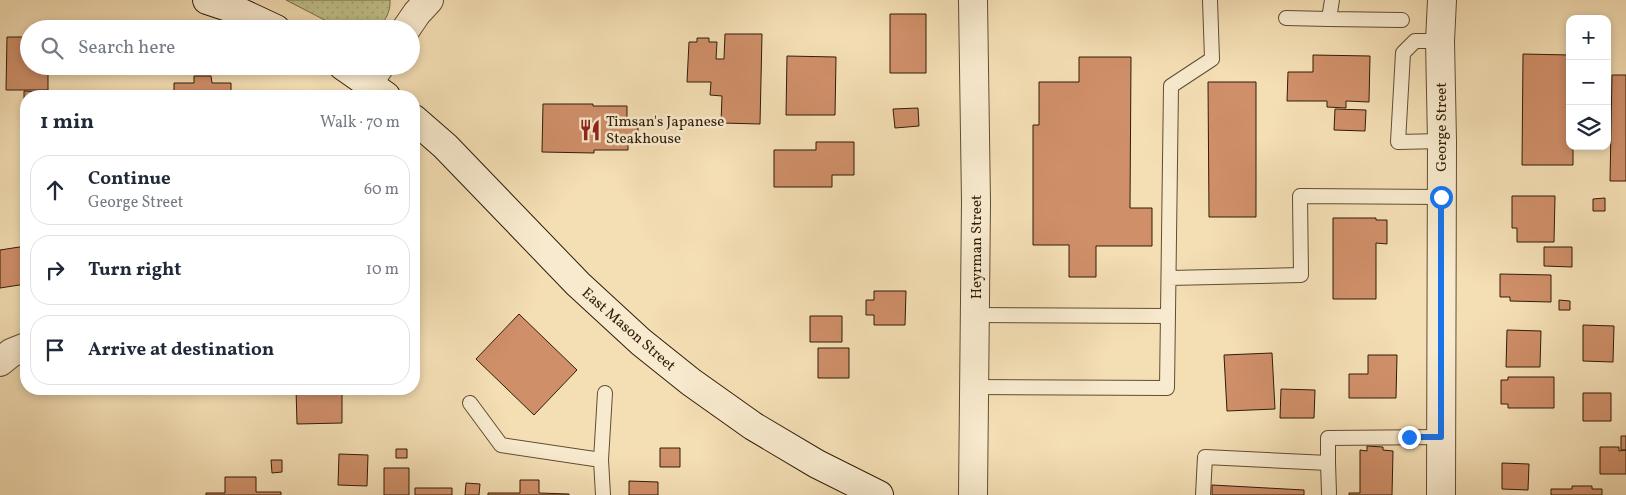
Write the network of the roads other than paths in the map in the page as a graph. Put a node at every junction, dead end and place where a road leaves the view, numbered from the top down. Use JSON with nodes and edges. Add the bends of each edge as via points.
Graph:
{"nodes":[{"id":1,"x":207,"y":0,"type":"edge"},
{"id":2,"x":429,"y":0,"type":"edge"},
{"id":3,"x":973,"y":0,"type":"edge"},
{"id":4,"x":1210,"y":0,"type":"edge"},
{"id":5,"x":1332,"y":0,"type":"edge"},
{"id":6,"x":1442,"y":0,"type":"edge"},
{"id":7,"x":1286,"y":18,"type":"dead end"},
{"id":8,"x":1329,"y":19,"type":"junction"},
{"id":9,"x":257,"y":20,"type":"edge"},
{"id":10,"x":412,"y":20,"type":"edge"},
{"id":11,"x":1402,"y":20,"type":"dead end"},
{"id":12,"x":1440,"y":41,"type":"junction"},
{"id":13,"x":363,"y":75,"type":"edge"},
{"id":14,"x":378,"y":82,"type":"edge"},
{"id":15,"x":420,"y":124,"type":"edge"},
{"id":16,"x":1442,"y":142,"type":"junction"},
{"id":17,"x":1441,"y":197,"type":"junction"},
{"id":18,"x":1169,"y":278,"type":"junction"},
{"id":19,"x":976,"y":315,"type":"junction"},
{"id":20,"x":1168,"y":316,"type":"junction"},
{"id":21,"x":20,"y":350,"type":"edge"},
{"id":22,"x":0,"y":362,"type":"edge"},
{"id":23,"x":974,"y":387,"type":"junction"},
{"id":24,"x":605,"y":394,"type":"dead end"},
{"id":25,"x":470,"y":403,"type":"dead end"},
{"id":26,"x":1441,"y":437,"type":"junction"},
{"id":27,"x":602,"y":460,"type":"junction"},
{"id":28,"x":1328,"y":463,"type":"junction"},
{"id":29,"x":1329,"y":493,"type":"dead end"},
{"id":30,"x":603,"y":495,"type":"edge"},
{"id":31,"x":879,"y":495,"type":"edge"},
{"id":32,"x":974,"y":495,"type":"edge"},
{"id":33,"x":1203,"y":495,"type":"edge"},
{"id":34,"x":1441,"y":495,"type":"edge"}],
"edges":[{"from":1,"to":9,"type":"street"},
{"from":2,"to":10,"type":"street"},
{"from":3,"to":19,"type":"street","name":"Heyrman Street"},
{"from":4,"to":18,"type":"lane","via":[[1212,59],[1171,86]]},
{"from":5,"to":8,"type":"lane"},
{"from":6,"to":12,"type":"street","name":"George Street"},
{"from":7,"to":8,"type":"lane"},
{"from":8,"to":11,"type":"lane"},
{"from":12,"to":16,"type":"street","name":"George Street"},
{"from":12,"to":16,"type":"lane","via":[[1415,41],[1403,53],[1398,142]]},
{"from":13,"to":14,"type":"street"},
{"from":15,"to":31,"type":"street","name":"East Mason Street","via":[[578,284],[648,348],[753,426]]},
{"from":16,"to":17,"type":"street","name":"George Street"},
{"from":17,"to":18,"type":"lane","via":[[1300,196],[1301,275]]},
{"from":17,"to":26,"type":"street","name":"George Street"},
{"from":18,"to":20,"type":"lane"},
{"from":19,"to":20,"type":"lane"},
{"from":19,"to":23,"type":"street","name":"Heyrman Street"},
{"from":20,"to":23,"type":"lane","via":[[1167,388]]},
{"from":21,"to":22,"type":"street"},
{"from":23,"to":32,"type":"street","name":"Heyrman Street"},
{"from":24,"to":27,"type":"lane"},
{"from":25,"to":27,"type":"lane","via":[[501,445]]},
{"from":26,"to":28,"type":"lane","via":[[1328,438]]},
{"from":26,"to":34,"type":"street","name":"George Street"},
{"from":27,"to":30,"type":"lane"},
{"from":28,"to":29,"type":"lane"},
{"from":28,"to":33,"type":"lane","via":[[1205,457]]}]}
